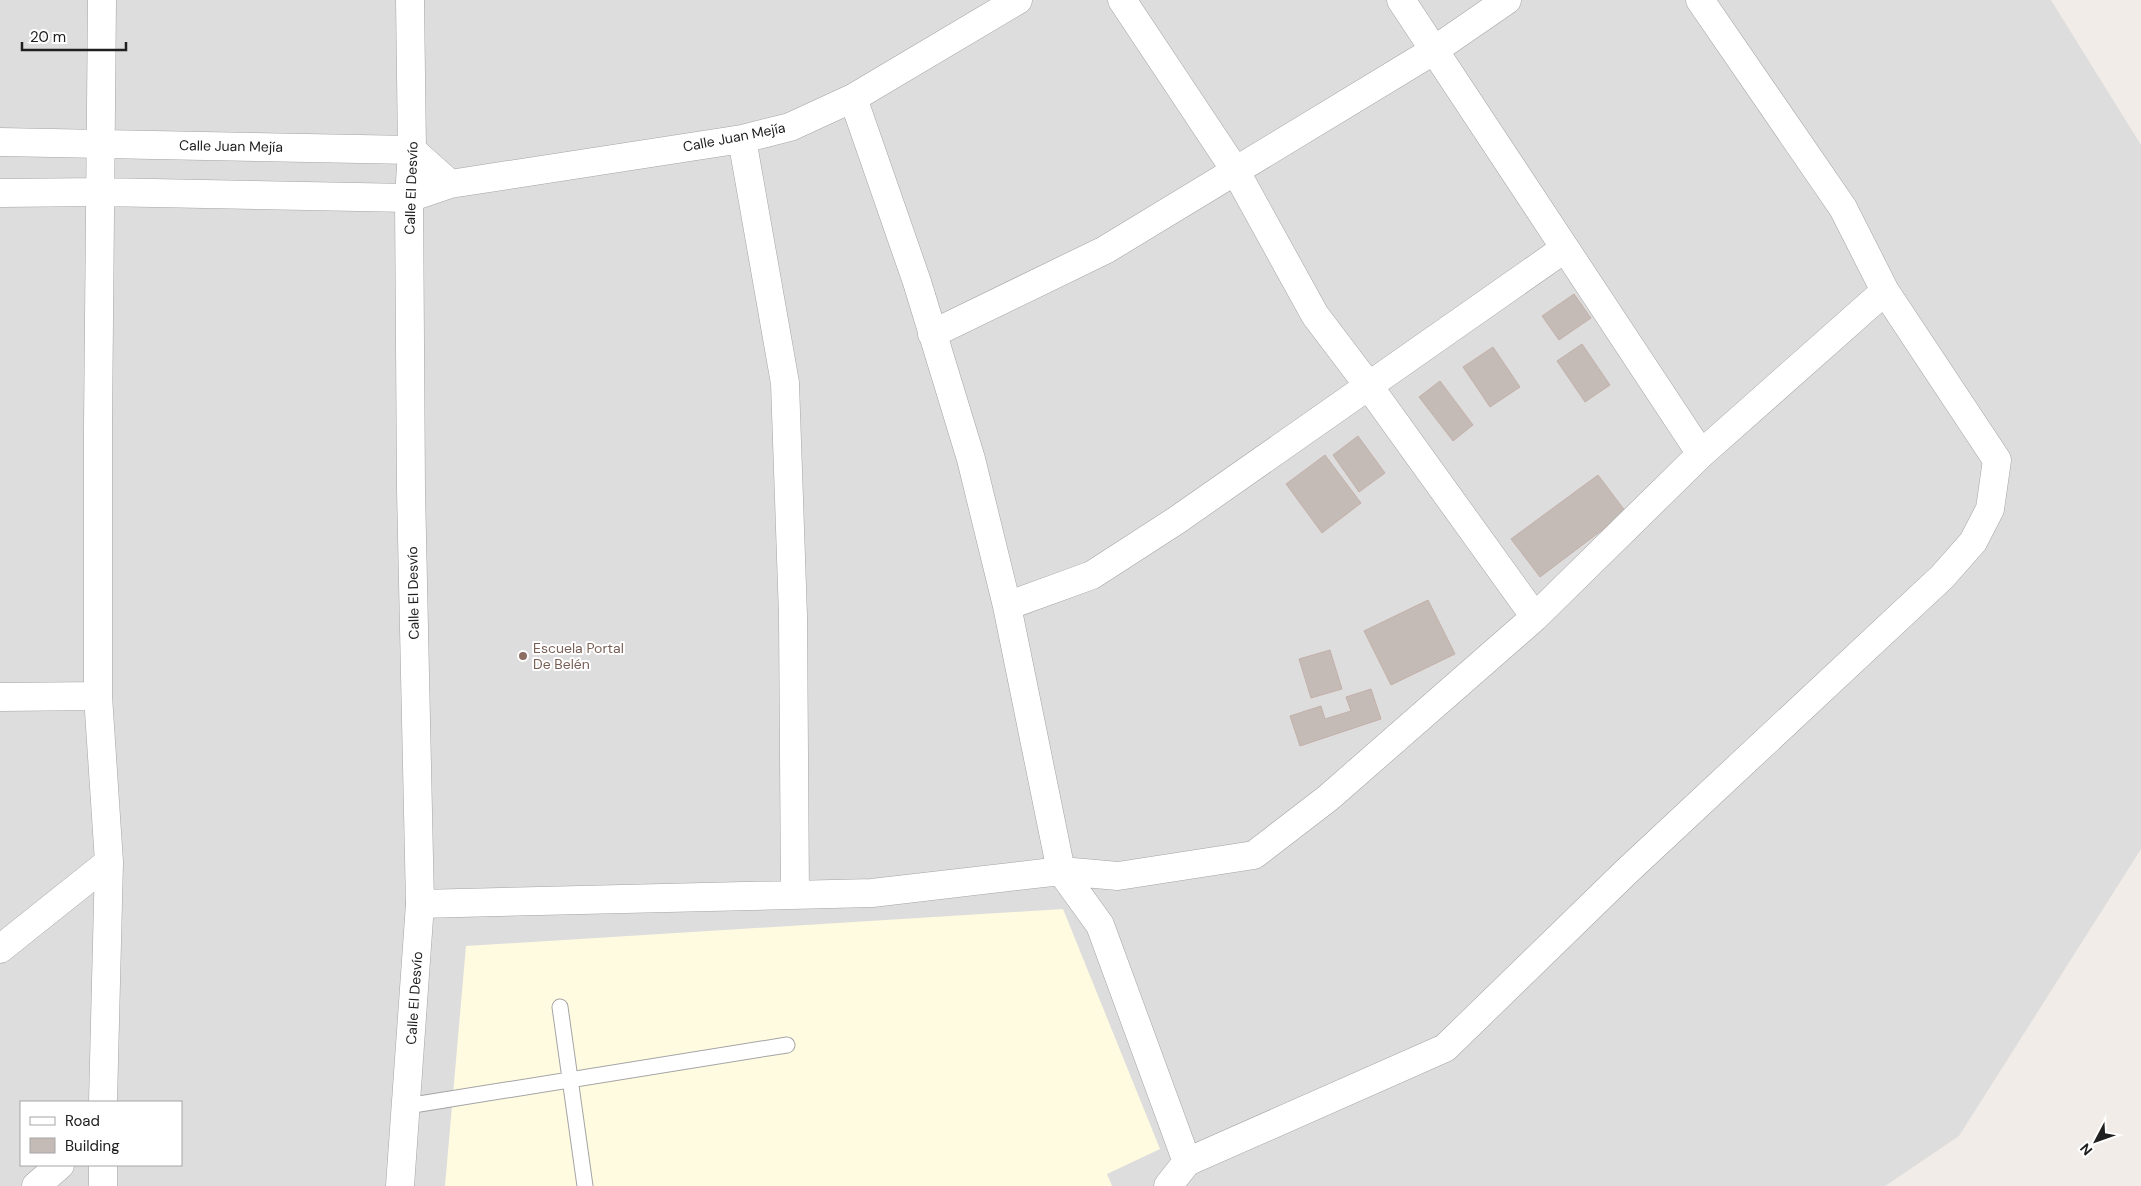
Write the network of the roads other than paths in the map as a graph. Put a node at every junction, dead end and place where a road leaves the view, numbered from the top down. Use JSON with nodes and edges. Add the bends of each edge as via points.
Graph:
{"nodes":[{"id":1,"x":102,"y":0,"type":"edge"},
{"id":2,"x":410,"y":0,"type":"edge"},
{"id":3,"x":1018,"y":0,"type":"edge"},
{"id":4,"x":1122,"y":0,"type":"edge"},
{"id":5,"x":1401,"y":0,"type":"edge"},
{"id":6,"x":1507,"y":0,"type":"edge"},
{"id":7,"x":1700,"y":0,"type":"edge"},
{"id":8,"x":1433,"y":51,"type":"junction"},
{"id":9,"x":853,"y":98,"type":"junction"},
{"id":10,"x":742,"y":139,"type":"junction"},
{"id":11,"x":0,"y":142,"type":"edge"},
{"id":12,"x":101,"y":143,"type":"junction"},
{"id":13,"x":412,"y":150,"type":"junction"},
{"id":14,"x":1235,"y":170,"type":"junction"},
{"id":15,"x":450,"y":184,"type":"junction"},
{"id":16,"x":101,"y":192,"type":"junction"},
{"id":17,"x":0,"y":193,"type":"edge"},
{"id":18,"x":409,"y":198,"type":"junction"},
{"id":19,"x":1564,"y":249,"type":"junction"},
{"id":20,"x":1885,"y":291,"type":"junction"},
{"id":21,"x":932,"y":334,"type":"junction"},
{"id":22,"x":1368,"y":385,"type":"junction"},
{"id":23,"x":1701,"y":454,"type":"junction"},
{"id":24,"x":1007,"y":606,"type":"junction"},
{"id":25,"x":1535,"y":617,"type":"junction"},
{"id":26,"x":98,"y":696,"type":"junction"},
{"id":27,"x":0,"y":697,"type":"edge"},
{"id":28,"x":109,"y":862,"type":"junction"},
{"id":29,"x":1061,"y":871,"type":"junction"},
{"id":30,"x":795,"y":895,"type":"junction"},
{"id":31,"x":420,"y":904,"type":"junction"},
{"id":32,"x":0,"y":949,"type":"edge"},
{"id":33,"x":560,"y":1007,"type":"dead end"},
{"id":34,"x":787,"y":1045,"type":"dead end"},
{"id":35,"x":570,"y":1080,"type":"junction"},
{"id":36,"x":103,"y":1101,"type":"edge"},
{"id":37,"x":407,"y":1106,"type":"junction"},
{"id":38,"x":1187,"y":1162,"type":"junction"},
{"id":39,"x":59,"y":1166,"type":"edge"},
{"id":40,"x":103,"y":1166,"type":"edge"},
{"id":41,"x":36,"y":1186,"type":"edge"},
{"id":42,"x":103,"y":1186,"type":"edge"},
{"id":43,"x":400,"y":1186,"type":"edge"},
{"id":44,"x":585,"y":1186,"type":"edge"},
{"id":45,"x":1168,"y":1186,"type":"edge"}],
"edges":[{"from":1,"to":12,"type":"street"},
{"from":2,"to":13,"type":"street","name":"Calle El Desvío"},
{"from":3,"to":9,"type":"street","name":"Calle Juan Mejía"},
{"from":4,"to":14,"type":"street"},
{"from":5,"to":8,"type":"street"},
{"from":6,"to":8,"type":"street"},
{"from":7,"to":20,"type":"street","via":[[1843,208]]},
{"from":8,"to":14,"type":"street"},
{"from":8,"to":19,"type":"street"},
{"from":9,"to":10,"type":"street","name":"Calle Juan Mejía","via":[[790,127]]},
{"from":9,"to":21,"type":"street"},
{"from":10,"to":15,"type":"street","name":"Calle Juan Mejía"},
{"from":10,"to":30,"type":"street","via":[[785,382],[793,616]]},
{"from":11,"to":12,"type":"street","name":"Calle Juan Mejía"},
{"from":12,"to":13,"type":"street","name":"Calle Juan Mejía"},
{"from":12,"to":16,"type":"street"},
{"from":13,"to":15,"type":"street"},
{"from":13,"to":18,"type":"street","name":"Calle El Desvío"},
{"from":14,"to":21,"type":"street","via":[[1105,250]]},
{"from":14,"to":22,"type":"street","via":[[1315,315]]},
{"from":15,"to":18,"type":"street","name":"Calle Juan Mejía"},
{"from":16,"to":17,"type":"street","name":"Calle Juan Mejía"},
{"from":16,"to":18,"type":"street","name":"Calle Juan Mejía"},
{"from":16,"to":26,"type":"street"},
{"from":18,"to":31,"type":"street","name":"Calle El Desvío","via":[[411,490]]},
{"from":19,"to":22,"type":"street"},
{"from":19,"to":23,"type":"street"},
{"from":20,"to":23,"type":"street"},
{"from":20,"to":38,"type":"street","via":[[1997,460],[1990,508],[1973,542],[1942,577],[1626,872],[1445,1048]]},
{"from":21,"to":24,"type":"street","via":[[971,459]]},
{"from":22,"to":24,"type":"street","via":[[1177,520],[1092,575]]},
{"from":22,"to":25,"type":"street"},
{"from":23,"to":25,"type":"street"},
{"from":24,"to":29,"type":"street"},
{"from":25,"to":29,"type":"street","via":[[1328,798],[1254,854],[1118,876]]},
{"from":26,"to":27,"type":"street"},
{"from":26,"to":28,"type":"street"},
{"from":28,"to":32,"type":"street"},
{"from":28,"to":36,"type":"street"},
{"from":29,"to":30,"type":"street","via":[[872,893]]},
{"from":29,"to":38,"type":"street","via":[[1100,925]]},
{"from":30,"to":31,"type":"street"},
{"from":31,"to":37,"type":"street","name":"Calle El Desvío"},
{"from":33,"to":35,"type":"lane"},
{"from":34,"to":35,"type":"lane"},
{"from":35,"to":37,"type":"lane"},
{"from":35,"to":44,"type":"lane"},
{"from":37,"to":43,"type":"street","name":"Calle El Desvío"},
{"from":38,"to":45,"type":"street"},
{"from":39,"to":41,"type":"street"},
{"from":40,"to":42,"type":"street"}]}
